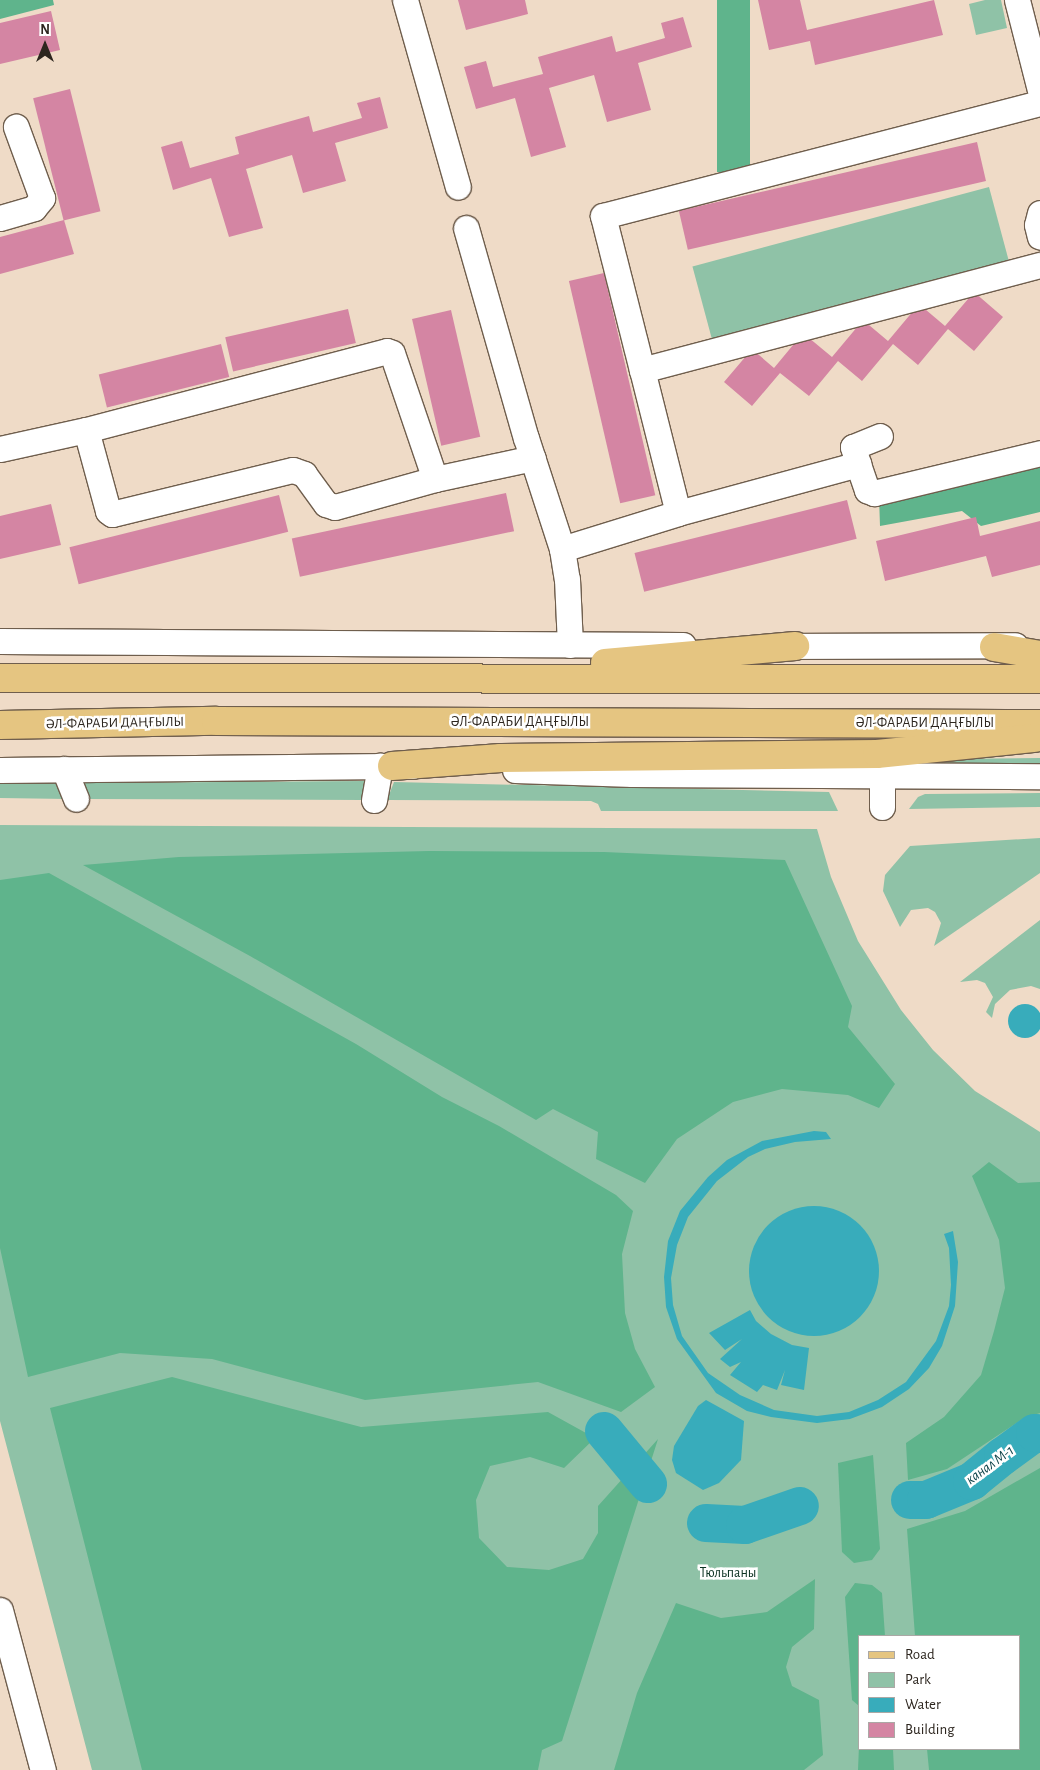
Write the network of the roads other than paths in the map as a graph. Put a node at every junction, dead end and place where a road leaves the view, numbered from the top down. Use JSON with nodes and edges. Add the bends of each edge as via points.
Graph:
{"nodes":[{"id":1,"x":404,"y":0,"type":"edge"},
{"id":2,"x":1017,"y":0,"type":"edge"},
{"id":3,"x":1040,"y":90,"type":"edge"},
{"id":4,"x":1040,"y":104,"type":"edge"},
{"id":5,"x":16,"y":126,"type":"dead end"},
{"id":6,"x":458,"y":187,"type":"dead end"},
{"id":7,"x":1040,"y":213,"type":"edge"},
{"id":8,"x":0,"y":218,"type":"edge"},
{"id":9,"x":466,"y":228,"type":"dead end"},
{"id":10,"x":1040,"y":237,"type":"edge"},
{"id":11,"x":1040,"y":265,"type":"edge"},
{"id":12,"x":642,"y":370,"type":"junction"},
{"id":13,"x":86,"y":430,"type":"junction"},
{"id":14,"x":880,"y":436,"type":"dead end"},
{"id":15,"x":0,"y":449,"type":"edge"},
{"id":16,"x":1040,"y":452,"type":"edge"},
{"id":17,"x":532,"y":458,"type":"junction"},
{"id":18,"x":858,"y":464,"type":"junction"},
{"id":19,"x":435,"y":479,"type":"junction"},
{"id":20,"x":678,"y":512,"type":"junction"},
{"id":21,"x":562,"y":549,"type":"junction"},
{"id":22,"x":0,"y":641,"type":"edge"},
{"id":23,"x":1040,"y":643,"type":"edge"},
{"id":24,"x":570,"y":645,"type":"junction"},
{"id":25,"x":795,"y":646,"type":"junction"},
{"id":26,"x":994,"y":646,"type":"junction"},
{"id":27,"x":1040,"y":655,"type":"edge"},
{"id":28,"x":0,"y":678,"type":"edge"},
{"id":29,"x":1040,"y":679,"type":"edge"},
{"id":30,"x":423,"y":680,"type":"junction"},
{"id":31,"x":1040,"y":724,"type":"edge"},
{"id":32,"x":0,"y":725,"type":"edge"},
{"id":33,"x":1040,"y":737,"type":"edge"},
{"id":34,"x":386,"y":766,"type":"junction"},
{"id":35,"x":64,"y":769,"type":"junction"},
{"id":36,"x":0,"y":770,"type":"edge"},
{"id":37,"x":882,"y":775,"type":"junction"},
{"id":38,"x":1040,"y":776,"type":"edge"},
{"id":39,"x":76,"y":799,"type":"dead end"},
{"id":40,"x":374,"y":800,"type":"dead end"},
{"id":41,"x":882,"y":807,"type":"dead end"},
{"id":42,"x":0,"y":1610,"type":"edge"},
{"id":43,"x":43,"y":1770,"type":"edge"}],
"edges":[{"from":1,"to":6,"type":"street"},
{"from":2,"to":3,"type":"street"},
{"from":4,"to":12,"type":"street","via":[[603,216]]},
{"from":5,"to":8,"type":"street","via":[[42,198],[34,208]]},
{"from":7,"to":10,"type":"street","via":[[1037,225]]},
{"from":9,"to":17,"type":"street"},
{"from":11,"to":12,"type":"street"},
{"from":12,"to":20,"type":"street"},
{"from":13,"to":15,"type":"street"},
{"from":13,"to":19,"type":"street","via":[[108,512],[112,514],[294,470],[304,474],[326,504],[335,507]]},
{"from":13,"to":19,"type":"street","via":[[387,351],[392,353]]},
{"from":14,"to":18,"type":"street","via":[[853,447]]},
{"from":16,"to":18,"type":"street","via":[[874,493],[867,490]]},
{"from":17,"to":19,"type":"street"},
{"from":17,"to":21,"type":"street"},
{"from":18,"to":20,"type":"street"},
{"from":20,"to":21,"type":"street"},
{"from":21,"to":24,"type":"street"},
{"from":22,"to":24,"type":"street"},
{"from":23,"to":26,"type":"street"},
{"from":24,"to":25,"type":"street"},
{"from":25,"to":26,"type":"street"},
{"from":25,"to":30,"type":"main road"},
{"from":26,"to":27,"type":"main road"},
{"from":28,"to":30,"type":"main road"},
{"from":29,"to":30,"type":"main road"},
{"from":31,"to":32,"type":"main road","name":"ӘЛ-ФАРАБИ ДАҢҒЫЛЫ","via":[[216,721]]},
{"from":33,"to":34,"type":"main road","via":[[877,754],[502,758]]},
{"from":34,"to":35,"type":"street"},
{"from":34,"to":37,"type":"street","via":[[632,774]]},
{"from":34,"to":40,"type":"street"},
{"from":35,"to":36,"type":"street"},
{"from":35,"to":39,"type":"street"},
{"from":37,"to":38,"type":"street"},
{"from":37,"to":41,"type":"street"},
{"from":42,"to":43,"type":"street"}]}
